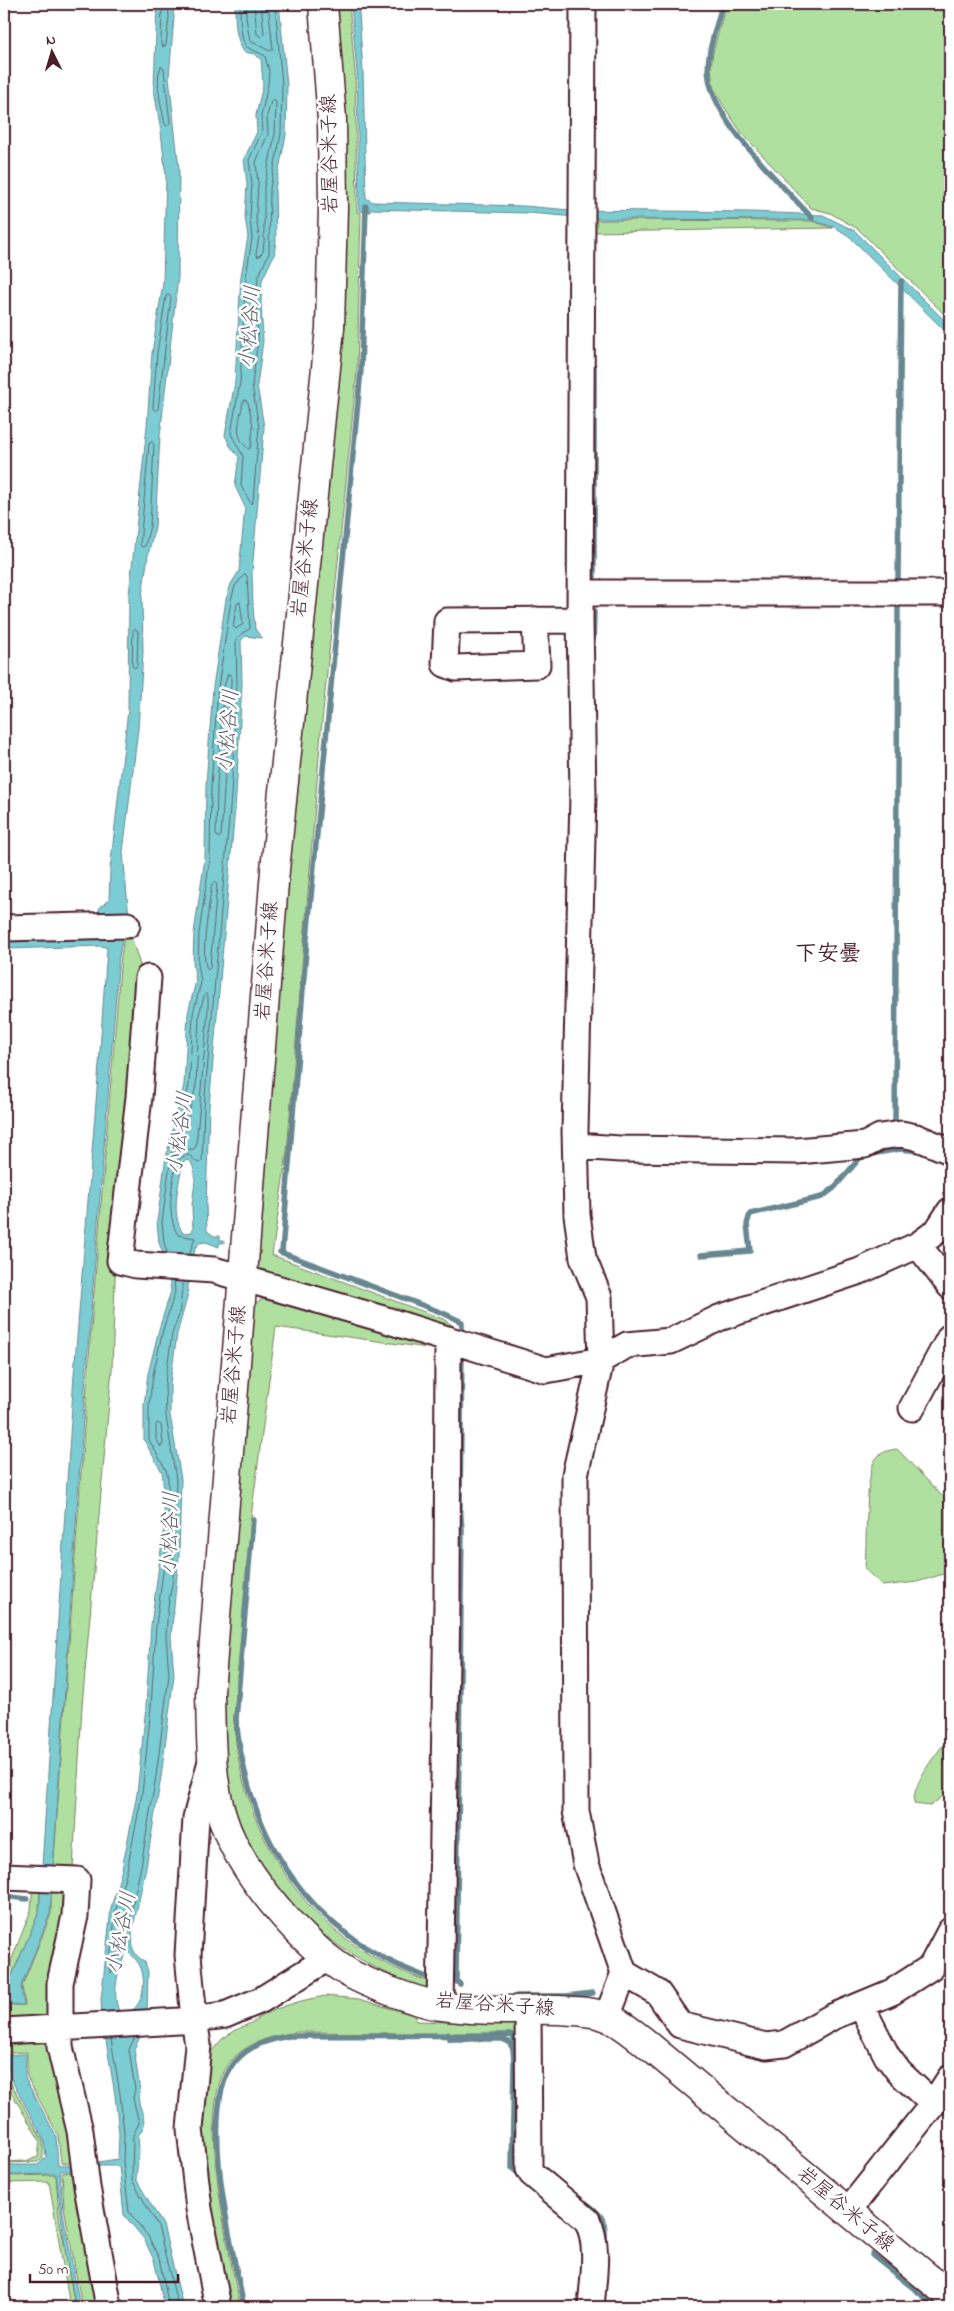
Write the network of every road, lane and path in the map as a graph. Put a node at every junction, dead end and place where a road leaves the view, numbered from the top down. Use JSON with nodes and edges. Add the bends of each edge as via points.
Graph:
{"nodes":[{"id":1,"x":323,"y":4,"type":"edge"},
{"id":2,"x":583,"y":4,"type":"edge"},
{"id":3,"x":581,"y":593,"type":"junction"},
{"id":4,"x":950,"y":593,"type":"edge"},
{"id":5,"x":535,"y":620,"type":"dead end"},
{"id":6,"x":580,"y":620,"type":"junction"},
{"id":7,"x":127,"y":925,"type":"dead end"},
{"id":8,"x":4,"y":928,"type":"edge"},
{"id":9,"x":148,"y":978,"type":"dead end"},
{"id":10,"x":576,"y":1146,"type":"junction"},
{"id":11,"x":950,"y":1151,"type":"edge"},
{"id":12,"x":950,"y":1211,"type":"edge"},
{"id":13,"x":918,"y":1245,"type":"junction"},
{"id":14,"x":242,"y":1279,"type":"junction"},
{"id":15,"x":950,"y":1286,"type":"edge"},
{"id":16,"x":950,"y":1337,"type":"edge"},
{"id":17,"x":458,"y":1343,"type":"junction"},
{"id":18,"x":600,"y":1360,"type":"junction"},
{"id":19,"x":912,"y":1408,"type":"dead end"},
{"id":20,"x":211,"y":1761,"type":"junction"},
{"id":21,"x":4,"y":1877,"type":"edge"},
{"id":22,"x":950,"y":1931,"type":"edge"},
{"id":23,"x":328,"y":1958,"type":"junction"},
{"id":24,"x":624,"y":1973,"type":"junction"},
{"id":25,"x":861,"y":2005,"type":"junction"},
{"id":26,"x":440,"y":2006,"type":"junction"},
{"id":27,"x":528,"y":2009,"type":"junction"},
{"id":28,"x":607,"y":2017,"type":"junction"},
{"id":29,"x":186,"y":2020,"type":"junction"},
{"id":30,"x":67,"y":2027,"type":"junction"},
{"id":31,"x":4,"y":2031,"type":"edge"},
{"id":32,"x":950,"y":2078,"type":"edge"},
{"id":33,"x":933,"y":2104,"type":"junction"},
{"id":34,"x":848,"y":2212,"type":"junction"},
{"id":35,"x":950,"y":2296,"type":"edge"},
{"id":36,"x":109,"y":2307,"type":"edge"},
{"id":37,"x":218,"y":2307,"type":"edge"},
{"id":38,"x":591,"y":2307,"type":"edge"}],
"edges":[{"from":1,"to":14,"type":"main road","name":"岩屋谷米子線","via":[[332,120],[330,328],[276,861]]},
{"from":2,"to":3,"type":"street"},
{"from":3,"to":4,"type":"street"},
{"from":3,"to":6,"type":"street"},
{"from":5,"to":6,"type":"street"},
{"from":6,"to":10,"type":"street","via":[[583,795]]},
{"from":7,"to":8,"type":"street"},
{"from":9,"to":14,"type":"street","via":[[139,1097],[120,1261],[214,1270]]},
{"from":10,"to":11,"type":"street","via":[[804,1150],[865,1145],[880,1137],[901,1134]]},
{"from":10,"to":18,"type":"street","via":[[577,1215],[583,1258],[599,1297]]},
{"from":12,"to":13,"type":"street","via":[[937,1231]]},
{"from":13,"to":15,"type":"street"},
{"from":13,"to":18,"type":"street","via":[[860,1271],[719,1318],[681,1338],[627,1345]]},
{"from":14,"to":17,"type":"street"},
{"from":14,"to":20,"type":"main road","name":"岩屋谷米子線","via":[[210,1692]]},
{"from":16,"to":19,"type":"street"},
{"from":17,"to":18,"type":"street","via":[[546,1370]]},
{"from":17,"to":26,"type":"street","via":[[447,1602]]},
{"from":18,"to":24,"type":"street","via":[[575,1475],[576,1810],[586,1864]]},
{"from":20,"to":23,"type":"main road","name":"岩屋谷米子線","via":[[222,1817],[238,1851],[266,1894],[292,1925]]},
{"from":20,"to":29,"type":"street","via":[[196,1818]]},
{"from":21,"to":30,"type":"street","via":[[77,1880],[75,1916],[60,1983]]},
{"from":22,"to":25,"type":"street","via":[[931,1967],[892,1992]]},
{"from":23,"to":26,"type":"main road","name":"岩屋谷米子線","via":[[350,1974]]},
{"from":23,"to":29,"type":"street","via":[[261,2000],[225,2015]]},
{"from":24,"to":25,"type":"street","via":[[658,1993],[680,2025],[766,2046],[784,2044]]},
{"from":24,"to":28,"type":"street"},
{"from":25,"to":33,"type":"street","via":[[887,2056]]},
{"from":26,"to":27,"type":"main road","name":"岩屋谷米子線"},
{"from":27,"to":28,"type":"main road","name":"岩屋谷米子線","via":[[581,2011]]},
{"from":27,"to":38,"type":"street","via":[[529,2169],[582,2215],[591,2228],[594,2243]]},
{"from":28,"to":34,"type":"main road","name":"岩屋谷米子線","via":[[642,2040]]},
{"from":29,"to":30,"type":"street"},
{"from":29,"to":37,"type":"street","via":[[198,2045],[190,2129],[199,2209]]},
{"from":30,"to":31,"type":"street"},
{"from":30,"to":36,"type":"street","via":[[60,2048],[80,2131]]},
{"from":32,"to":33,"type":"street"},
{"from":33,"to":34,"type":"street"},
{"from":34,"to":35,"type":"main road","name":"岩屋谷米子線"}]}
